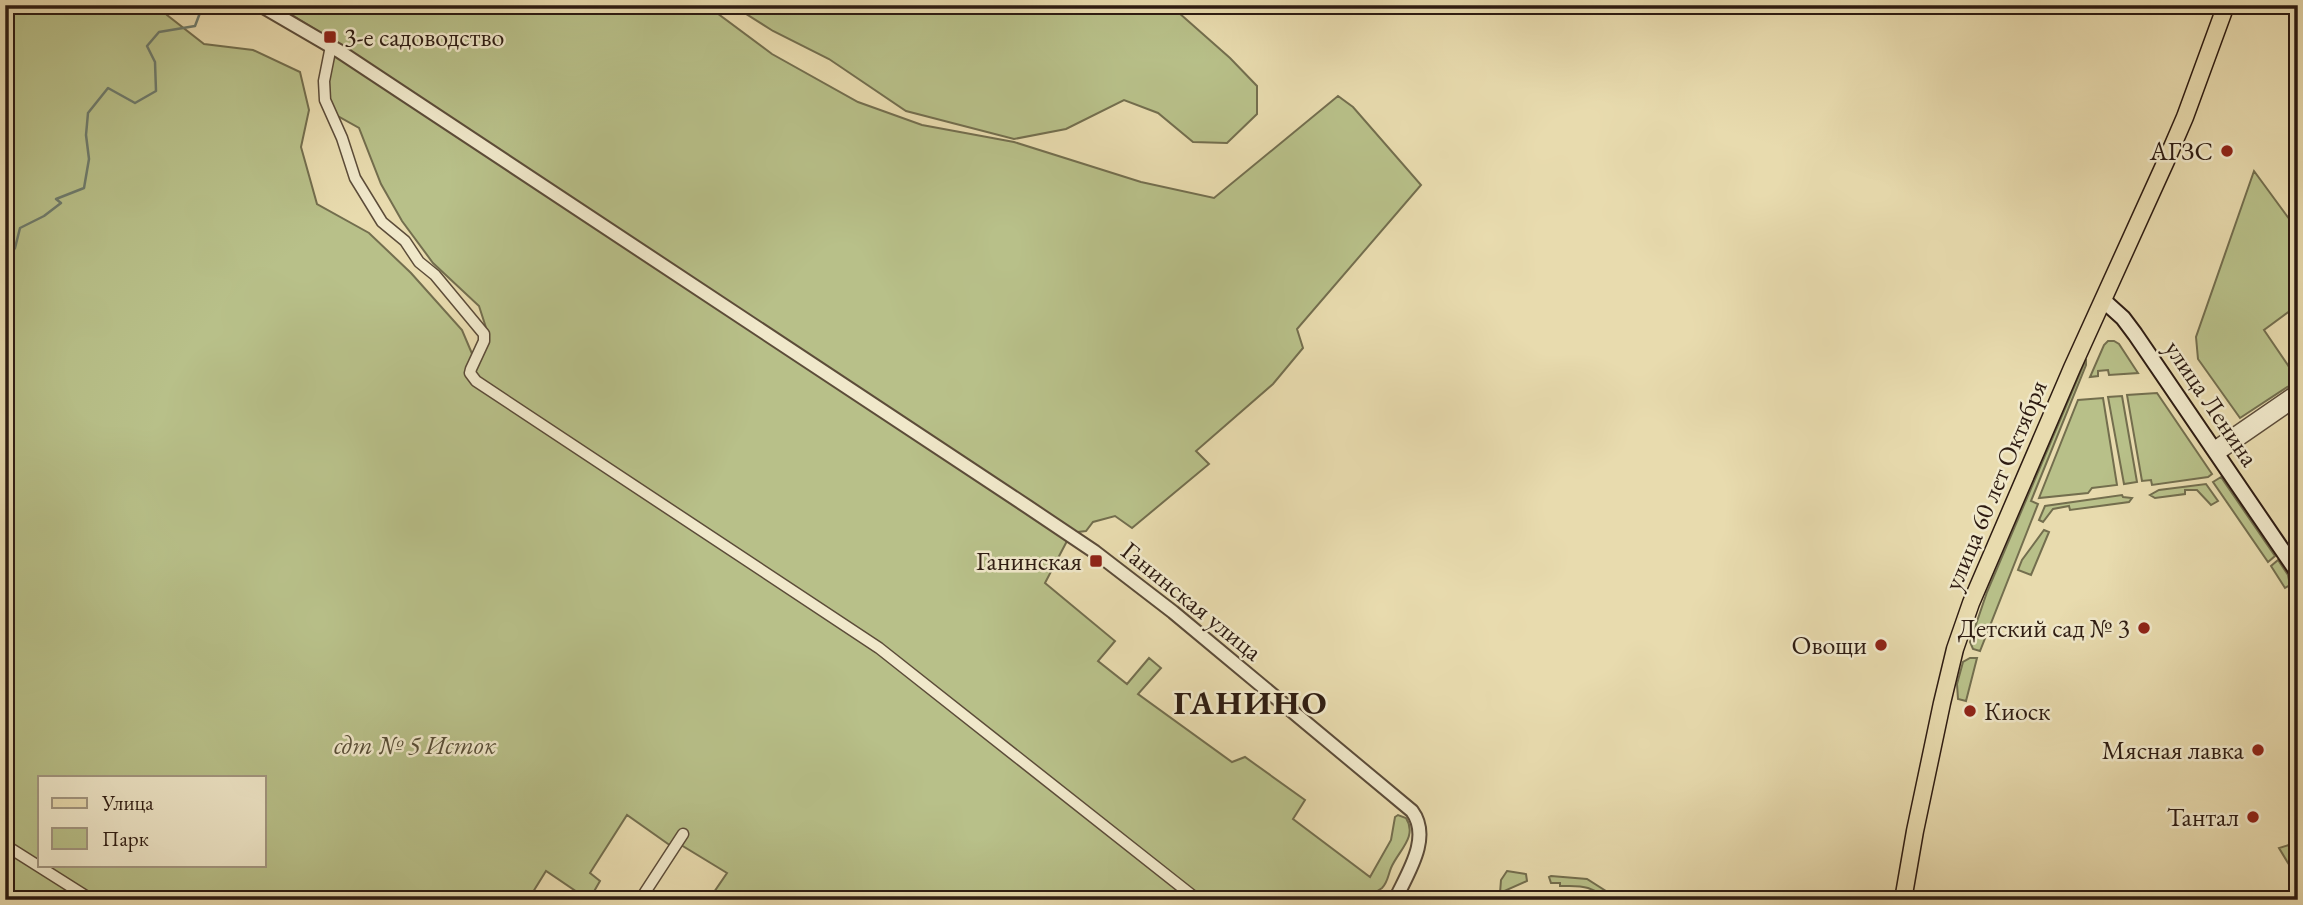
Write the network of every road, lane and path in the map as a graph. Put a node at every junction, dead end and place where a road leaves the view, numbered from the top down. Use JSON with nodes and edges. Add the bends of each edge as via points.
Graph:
{"nodes":[{"id":1,"x":260,"y":5,"type":"edge"},
{"id":2,"x":2226,"y":5,"type":"edge"},
{"id":3,"x":331,"y":46,"type":"junction"},
{"id":4,"x":2103,"y":300,"type":"junction"},
{"id":5,"x":2298,"y":388,"type":"edge"},
{"id":6,"x":2298,"y":400,"type":"edge"},
{"id":7,"x":2215,"y":452,"type":"junction"},
{"id":8,"x":2298,"y":573,"type":"edge"},
{"id":9,"x":683,"y":834,"type":"dead end"},
{"id":10,"x":5,"y":845,"type":"edge"},
{"id":11,"x":38,"y":866,"type":"edge"},
{"id":12,"x":38,"y":866,"type":"edge"},
{"id":13,"x":92,"y":900,"type":"edge"},
{"id":14,"x":640,"y":900,"type":"edge"},
{"id":15,"x":1198,"y":900,"type":"edge"},
{"id":16,"x":1395,"y":900,"type":"edge"},
{"id":17,"x":1903,"y":900,"type":"edge"}],
"edges":[{"from":1,"to":3,"type":"street","name":"Ганинская улица"},
{"from":2,"to":4,"type":"main road","name":"улица 60 лет Октября","via":[[2185,117]]},
{"from":3,"to":15,"type":"street","via":[[325,100],[352,171],[382,222],[405,241],[484,334],[470,373],[476,382],[879,648]]},
{"from":3,"to":16,"type":"street","name":"Ганинская улица","via":[[1071,536],[1173,612],[1412,811],[1418,821],[1419,843]]},
{"from":4,"to":7,"type":"main road","name":"улица Ленина","via":[[2135,334]]},
{"from":4,"to":17,"type":"main road","name":"улица 60 лет Октября","via":[[1955,649]]},
{"from":5,"to":7,"type":"street"},
{"from":6,"to":7,"type":"street"},
{"from":7,"to":8,"type":"main road","name":"улица Ленина"},
{"from":9,"to":14,"type":"street"},
{"from":10,"to":12,"type":"street"},
{"from":11,"to":13,"type":"street"}]}
